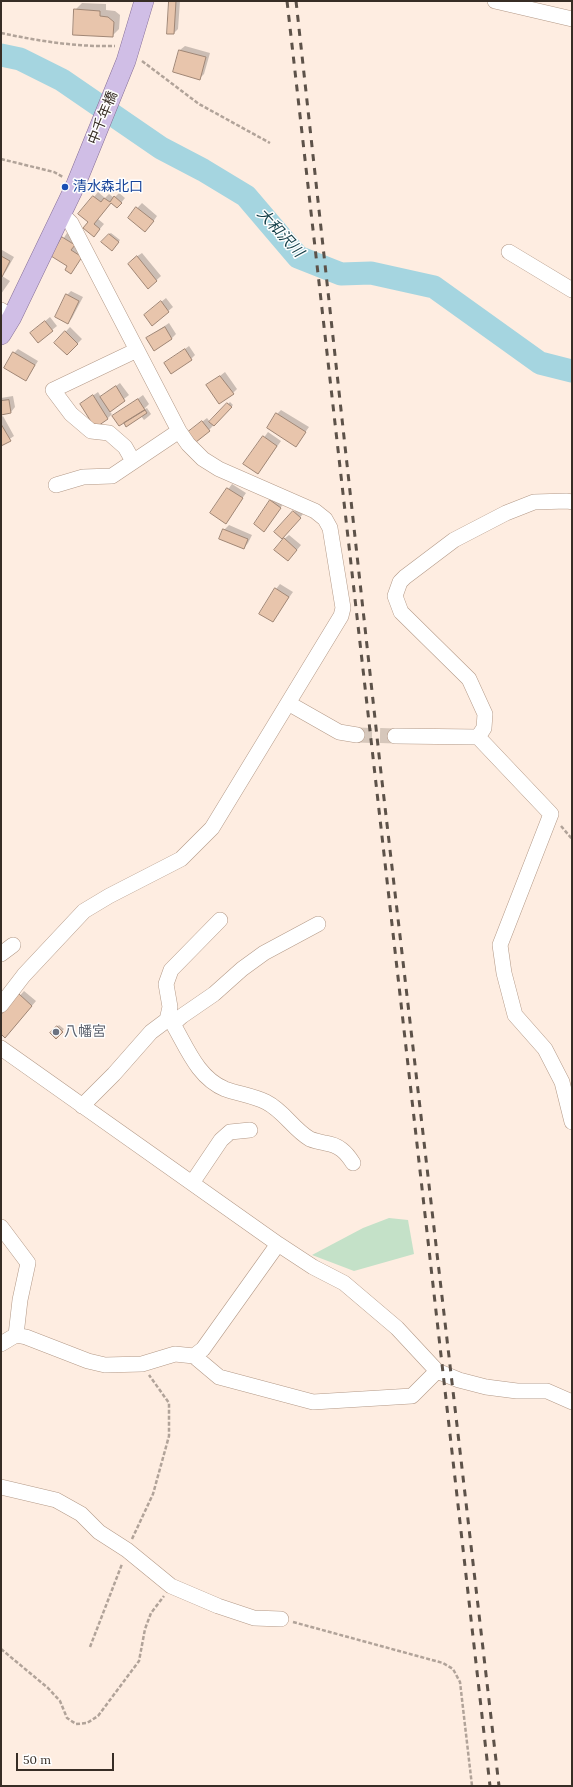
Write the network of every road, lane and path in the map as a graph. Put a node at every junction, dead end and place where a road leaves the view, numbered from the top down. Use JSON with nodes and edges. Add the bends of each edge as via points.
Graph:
{"nodes":[{"id":1,"x":144,"y":1,"type":"edge"},
{"id":2,"x":495,"y":1,"type":"edge"},
{"id":3,"x":572,"y":18,"type":"edge"},
{"id":4,"x":1,"y":33,"type":"edge"},
{"id":5,"x":128,"y":53,"type":"junction"},
{"id":6,"x":270,"y":143,"type":"dead end"},
{"id":7,"x":1,"y":159,"type":"edge"},
{"id":8,"x":78,"y":180,"type":"junction"},
{"id":9,"x":62,"y":214,"type":"junction"},
{"id":10,"x":509,"y":252,"type":"dead end"},
{"id":11,"x":572,"y":290,"type":"edge"},
{"id":12,"x":7,"y":313,"type":"edge"},
{"id":13,"x":1,"y":335,"type":"edge"},
{"id":14,"x":137,"y":350,"type":"junction"},
{"id":15,"x":179,"y":431,"type":"junction"},
{"id":16,"x":133,"y":461,"type":"junction"},
{"id":17,"x":56,"y":485,"type":"dead end"},
{"id":18,"x":572,"y":502,"type":"edge"},
{"id":19,"x":288,"y":703,"type":"junction"},
{"id":20,"x":357,"y":735,"type":"tunnel mouth"},
{"id":21,"x":395,"y":736,"type":"tunnel mouth"},
{"id":22,"x":478,"y":736,"type":"junction"},
{"id":23,"x":220,"y":920,"type":"dead end"},
{"id":24,"x":318,"y":924,"type":"dead end"},
{"id":25,"x":1,"y":1004,"type":"edge"},
{"id":26,"x":170,"y":1022,"type":"junction"},
{"id":27,"x":1,"y":1048,"type":"edge"},
{"id":28,"x":82,"y":1106,"type":"junction"},
{"id":29,"x":572,"y":1122,"type":"edge"},
{"id":30,"x":250,"y":1130,"type":"dead end"},
{"id":31,"x":353,"y":1163,"type":"dead end"},
{"id":32,"x":192,"y":1183,"type":"junction"},
{"id":33,"x":1,"y":1227,"type":"edge"},
{"id":34,"x":278,"y":1244,"type":"junction"},
{"id":35,"x":16,"y":1335,"type":"junction"},
{"id":36,"x":1,"y":1344,"type":"edge"},
{"id":37,"x":194,"y":1356,"type":"junction"},
{"id":38,"x":142,"y":1364,"type":"junction"},
{"id":39,"x":437,"y":1371,"type":"junction"},
{"id":40,"x":572,"y":1402,"type":"edge"},
{"id":41,"x":1,"y":1487,"type":"edge"},
{"id":42,"x":127,"y":1550,"type":"junction"},
{"id":43,"x":171,"y":1586,"type":"junction"},
{"id":44,"x":281,"y":1619,"type":"joint"},
{"id":45,"x":90,"y":1647,"type":"dead end"},
{"id":46,"x":1,"y":1649,"type":"edge"},
{"id":47,"x":472,"y":1786,"type":"edge"}],
"edges":[{"from":1,"to":5,"type":"main road","name":"中千年橋"},
{"from":2,"to":3,"type":"street"},
{"from":4,"to":5,"type":"path","via":[[43,42]]},
{"from":5,"to":6,"type":"path","via":[[199,104]]},
{"from":5,"to":8,"type":"main road","name":"中千年橋"},
{"from":7,"to":8,"type":"path"},
{"from":8,"to":9,"type":"main road","name":"中千年橋"},
{"from":9,"to":12,"type":"main road","name":"中千年橋"},
{"from":9,"to":14,"type":"street","via":[[71,223]]},
{"from":10,"to":11,"type":"street"},
{"from":12,"to":13,"type":"main road","name":"中千年橋"},
{"from":14,"to":15,"type":"street"},
{"from":14,"to":16,"type":"street","via":[[53,390],[71,414],[91,431],[109,433],[125,447]]},
{"from":15,"to":16,"type":"street"},
{"from":15,"to":19,"type":"street","via":[[203,459],[315,511],[325,519],[330,528],[343,608],[341,616]]},
{"from":16,"to":17,"type":"street","via":[[112,476],[83,477]]},
{"from":18,"to":22,"type":"street","via":[[534,502],[506,513],[454,540],[400,582],[395,596],[401,612],[469,679],[485,714],[484,728]]},
{"from":19,"to":20,"type":"street","via":[[340,732]]},
{"from":19,"to":25,"type":"street","via":[[212,828],[182,859],[108,896],[84,911],[24,975]]},
{"from":21,"to":22,"type":"street"},
{"from":22,"to":29,"type":"street","via":[[551,814],[500,945],[515,1015],[545,1049],[562,1082]]},
{"from":23,"to":26,"type":"street","via":[[171,970],[166,984]]},
{"from":24,"to":26,"type":"street","via":[[264,953],[214,994]]},
{"from":26,"to":28,"type":"street","via":[[151,1032]]},
{"from":26,"to":31,"type":"street","via":[[203,1074],[211,1082],[267,1102],[283,1114],[298,1131],[312,1140],[332,1144],[345,1151]]},
{"from":27,"to":28,"type":"street"},
{"from":28,"to":32,"type":"street"},
{"from":30,"to":32,"type":"street","via":[[230,1132],[206,1160]]},
{"from":32,"to":34,"type":"street"},
{"from":33,"to":35,"type":"street","via":[[28,1264]]},
{"from":34,"to":37,"type":"street","via":[[203,1349]]},
{"from":34,"to":39,"type":"street","via":[[313,1268],[344,1283],[397,1328]]},
{"from":35,"to":36,"type":"street"},
{"from":35,"to":38,"type":"street","via":[[105,1365]]},
{"from":37,"to":38,"type":"street","via":[[175,1354]]},
{"from":37,"to":39,"type":"street","via":[[219,1377],[313,1402],[412,1396]]},
{"from":38,"to":42,"type":"path","via":[[169,1403],[169,1436],[153,1494]]},
{"from":39,"to":40,"type":"street","via":[[486,1387],[547,1391]]},
{"from":41,"to":42,"type":"street","via":[[56,1500],[81,1514],[100,1532]]},
{"from":42,"to":43,"type":"street"},
{"from":42,"to":45,"type":"path"},
{"from":43,"to":44,"type":"street","via":[[254,1618]]},
{"from":43,"to":46,"type":"path","via":[[151,1612],[139,1661],[98,1716],[87,1723],[76,1724],[67,1718],[60,1701],[48,1688]]},
{"from":44,"to":47,"type":"path","via":[[443,1663],[454,1669],[460,1682]]}]}
